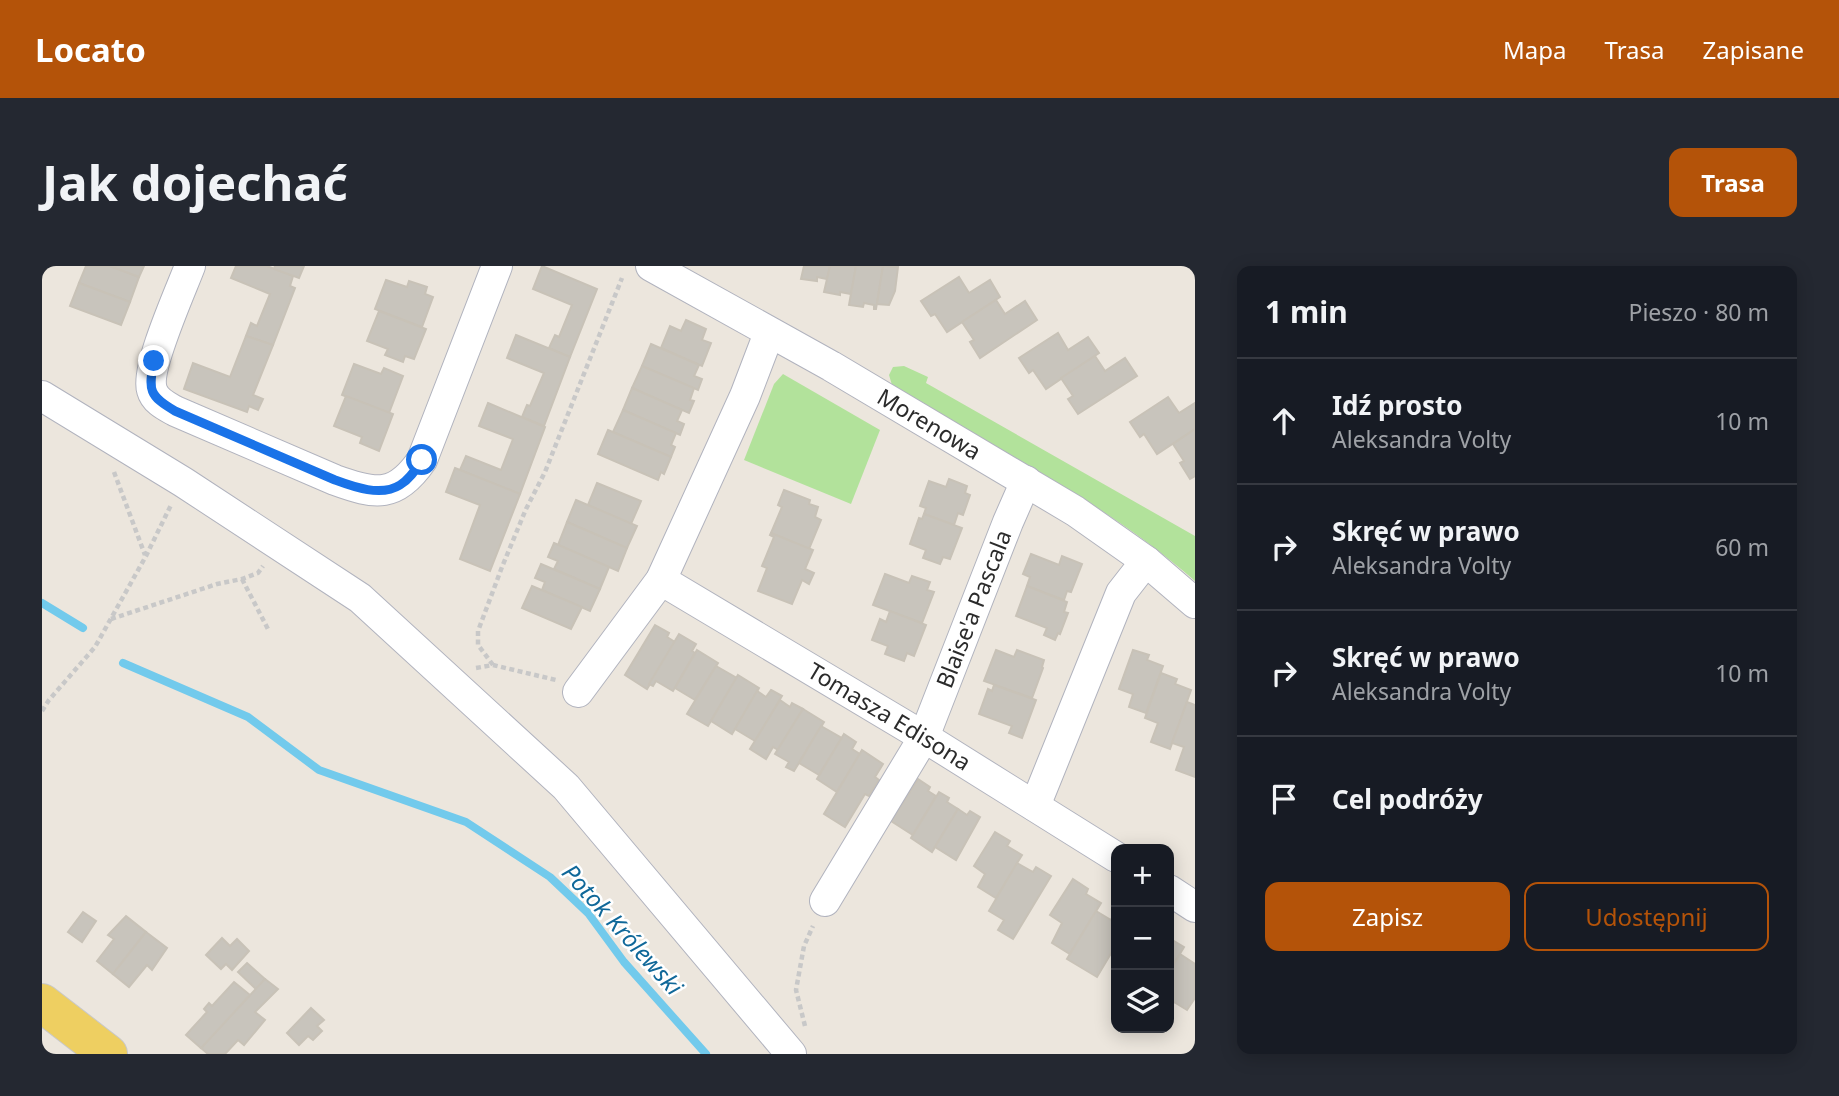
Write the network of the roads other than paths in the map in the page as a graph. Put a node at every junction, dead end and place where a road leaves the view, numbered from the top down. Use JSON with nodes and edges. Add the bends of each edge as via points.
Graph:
{"nodes":[{"id":1,"x":190,"y":266,"type":"edge"},
{"id":2,"x":497,"y":266,"type":"edge"},
{"id":3,"x":651,"y":266,"type":"edge"},
{"id":4,"x":769,"y":333,"type":"junction"},
{"id":5,"x":42,"y":396,"type":"edge"},
{"id":6,"x":1026,"y":481,"type":"junction"},
{"id":7,"x":1146,"y":561,"type":"junction"},
{"id":8,"x":661,"y":580,"type":"junction"},
{"id":9,"x":1195,"y":603,"type":"edge"},
{"id":10,"x":579,"y":692,"type":"road end"},
{"id":11,"x":924,"y":737,"type":"junction"},
{"id":12,"x":1035,"y":806,"type":"junction"},
{"id":13,"x":1111,"y":854,"type":"edge"},
{"id":14,"x":1174,"y":893,"type":"edge"},
{"id":15,"x":825,"y":901,"type":"road end"},
{"id":16,"x":1195,"y":907,"type":"edge"},
{"id":17,"x":42,"y":1003,"type":"edge"},
{"id":18,"x":108,"y":1054,"type":"edge"},
{"id":19,"x":791,"y":1054,"type":"edge"}],
"edges":[{"from":1,"to":2,"type":"street","via":[[154,361],[150,379],[159,401],[335,480],[380,491],[399,486],[422,460]]},
{"from":3,"to":4,"type":"street","name":"Morenowa"},
{"from":4,"to":6,"type":"street","name":"Morenowa"},
{"from":4,"to":8,"type":"street"},
{"from":5,"to":19,"type":"street","via":[[360,598],[566,787]]},
{"from":6,"to":7,"type":"street","name":"Morenowa"},
{"from":6,"to":11,"type":"street","name":"Blaise'a Pascala"},
{"from":7,"to":9,"type":"street","name":"Morenowa"},
{"from":7,"to":12,"type":"street","via":[[1121,593]]},
{"from":8,"to":10,"type":"street"},
{"from":8,"to":11,"type":"street","name":"Tomasza Edisona"},
{"from":11,"to":12,"type":"street","name":"Tomasza Edisona"},
{"from":11,"to":15,"type":"street","name":"Blaise'a Pascala"},
{"from":12,"to":13,"type":"street","name":"Tomasza Edisona"},
{"from":14,"to":16,"type":"street"},
{"from":17,"to":18,"type":"main road"}]}
